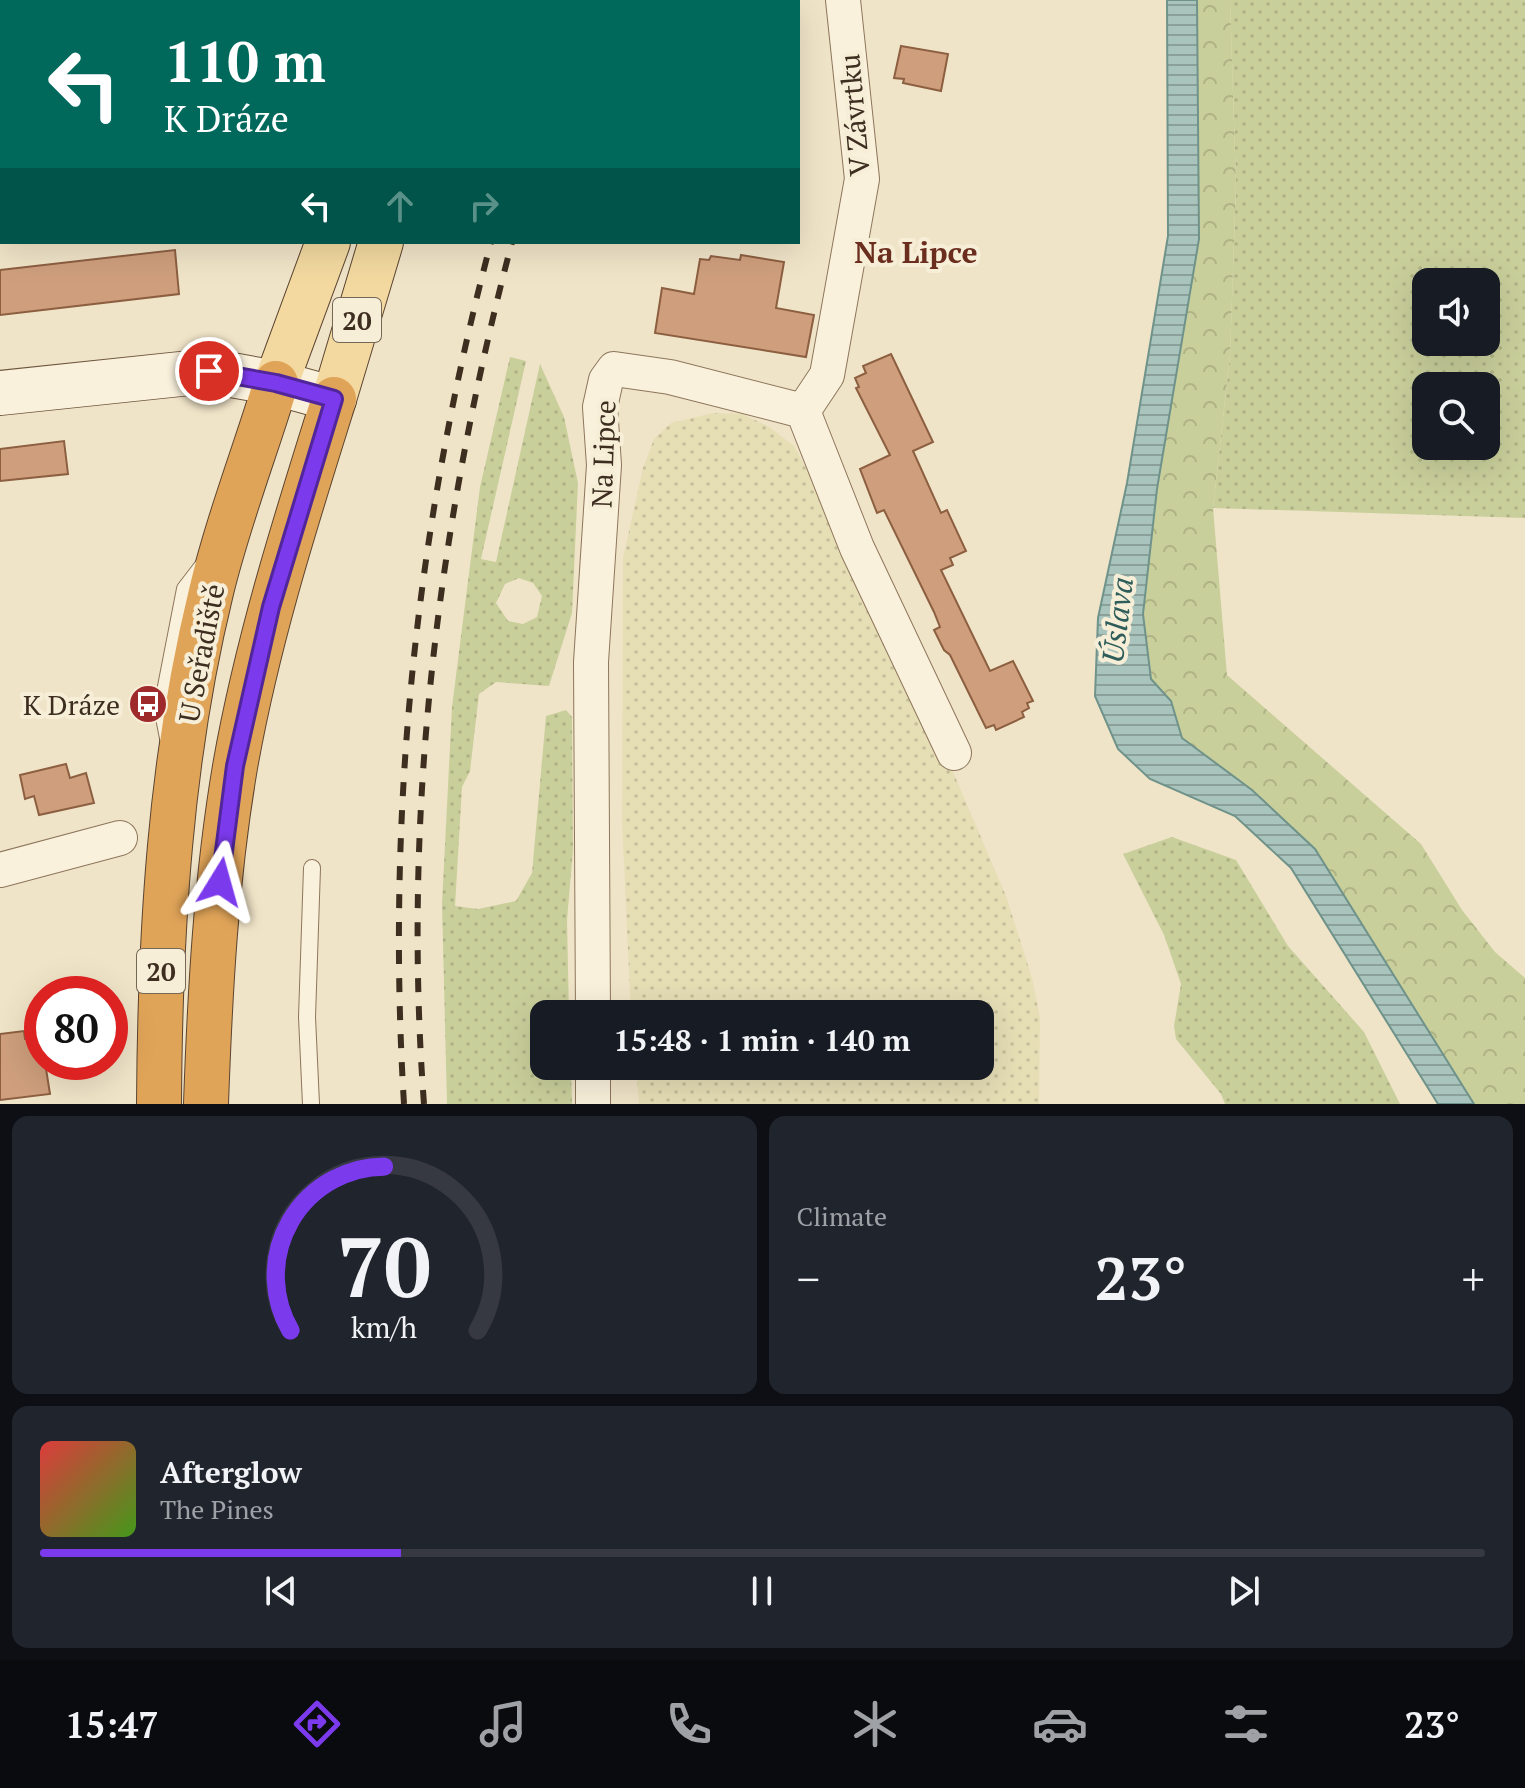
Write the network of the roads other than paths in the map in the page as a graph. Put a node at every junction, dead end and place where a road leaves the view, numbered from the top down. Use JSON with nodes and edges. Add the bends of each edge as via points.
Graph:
{"nodes":[{"id":1,"x":843,"y":0,"type":"edge"},
{"id":2,"x":327,"y":244,"type":"edge"},
{"id":3,"x":380,"y":244,"type":"edge"},
{"id":4,"x":276,"y":383,"type":"junction"},
{"id":5,"x":0,"y":393,"type":"edge"},
{"id":6,"x":334,"y":399,"type":"junction"},
{"id":7,"x":803,"y":411,"type":"junction"},
{"id":8,"x":954,"y":753,"type":"dead end"},
{"id":9,"x":120,"y":838,"type":"dead end"},
{"id":10,"x":312,"y":868,"type":"dead end"},
{"id":11,"x":0,"y":870,"type":"edge"},
{"id":12,"x":593,"y":1000,"type":"edge"},
{"id":13,"x":593,"y":1080,"type":"edge"},
{"id":14,"x":159,"y":1104,"type":"edge"},
{"id":15,"x":206,"y":1104,"type":"edge"},
{"id":16,"x":311,"y":1104,"type":"edge"},
{"id":17,"x":593,"y":1104,"type":"edge"}],
"edges":[{"from":1,"to":7,"type":"street","name":"V Závrtku","via":[[862,179],[827,375]]},
{"from":2,"to":4,"type":"main road","name":"U Seřadiště","number":"20"},
{"from":3,"to":6,"type":"main road","name":"U Seřadiště","number":"20"},
{"from":4,"to":5,"type":"street","via":[[225,372],[195,372]]},
{"from":4,"to":6,"type":"street"},
{"from":4,"to":14,"type":"highway","name":"U Seřadiště","number":"20","via":[[211,591],[177,777],[163,920]]},
{"from":6,"to":15,"type":"highway","name":"U Seřadiště","number":"20","via":[[271,607],[235,766],[212,940]]},
{"from":7,"to":8,"type":"street","via":[[857,548]]},
{"from":7,"to":12,"type":"street","name":"Na Lipce","via":[[670,377],[614,369],[606,380],[600,407],[604,465],[591,662]]},
{"from":9,"to":11,"type":"street"},
{"from":10,"to":16,"type":"lane","via":[[307,1017]]},
{"from":13,"to":17,"type":"street"}]}
